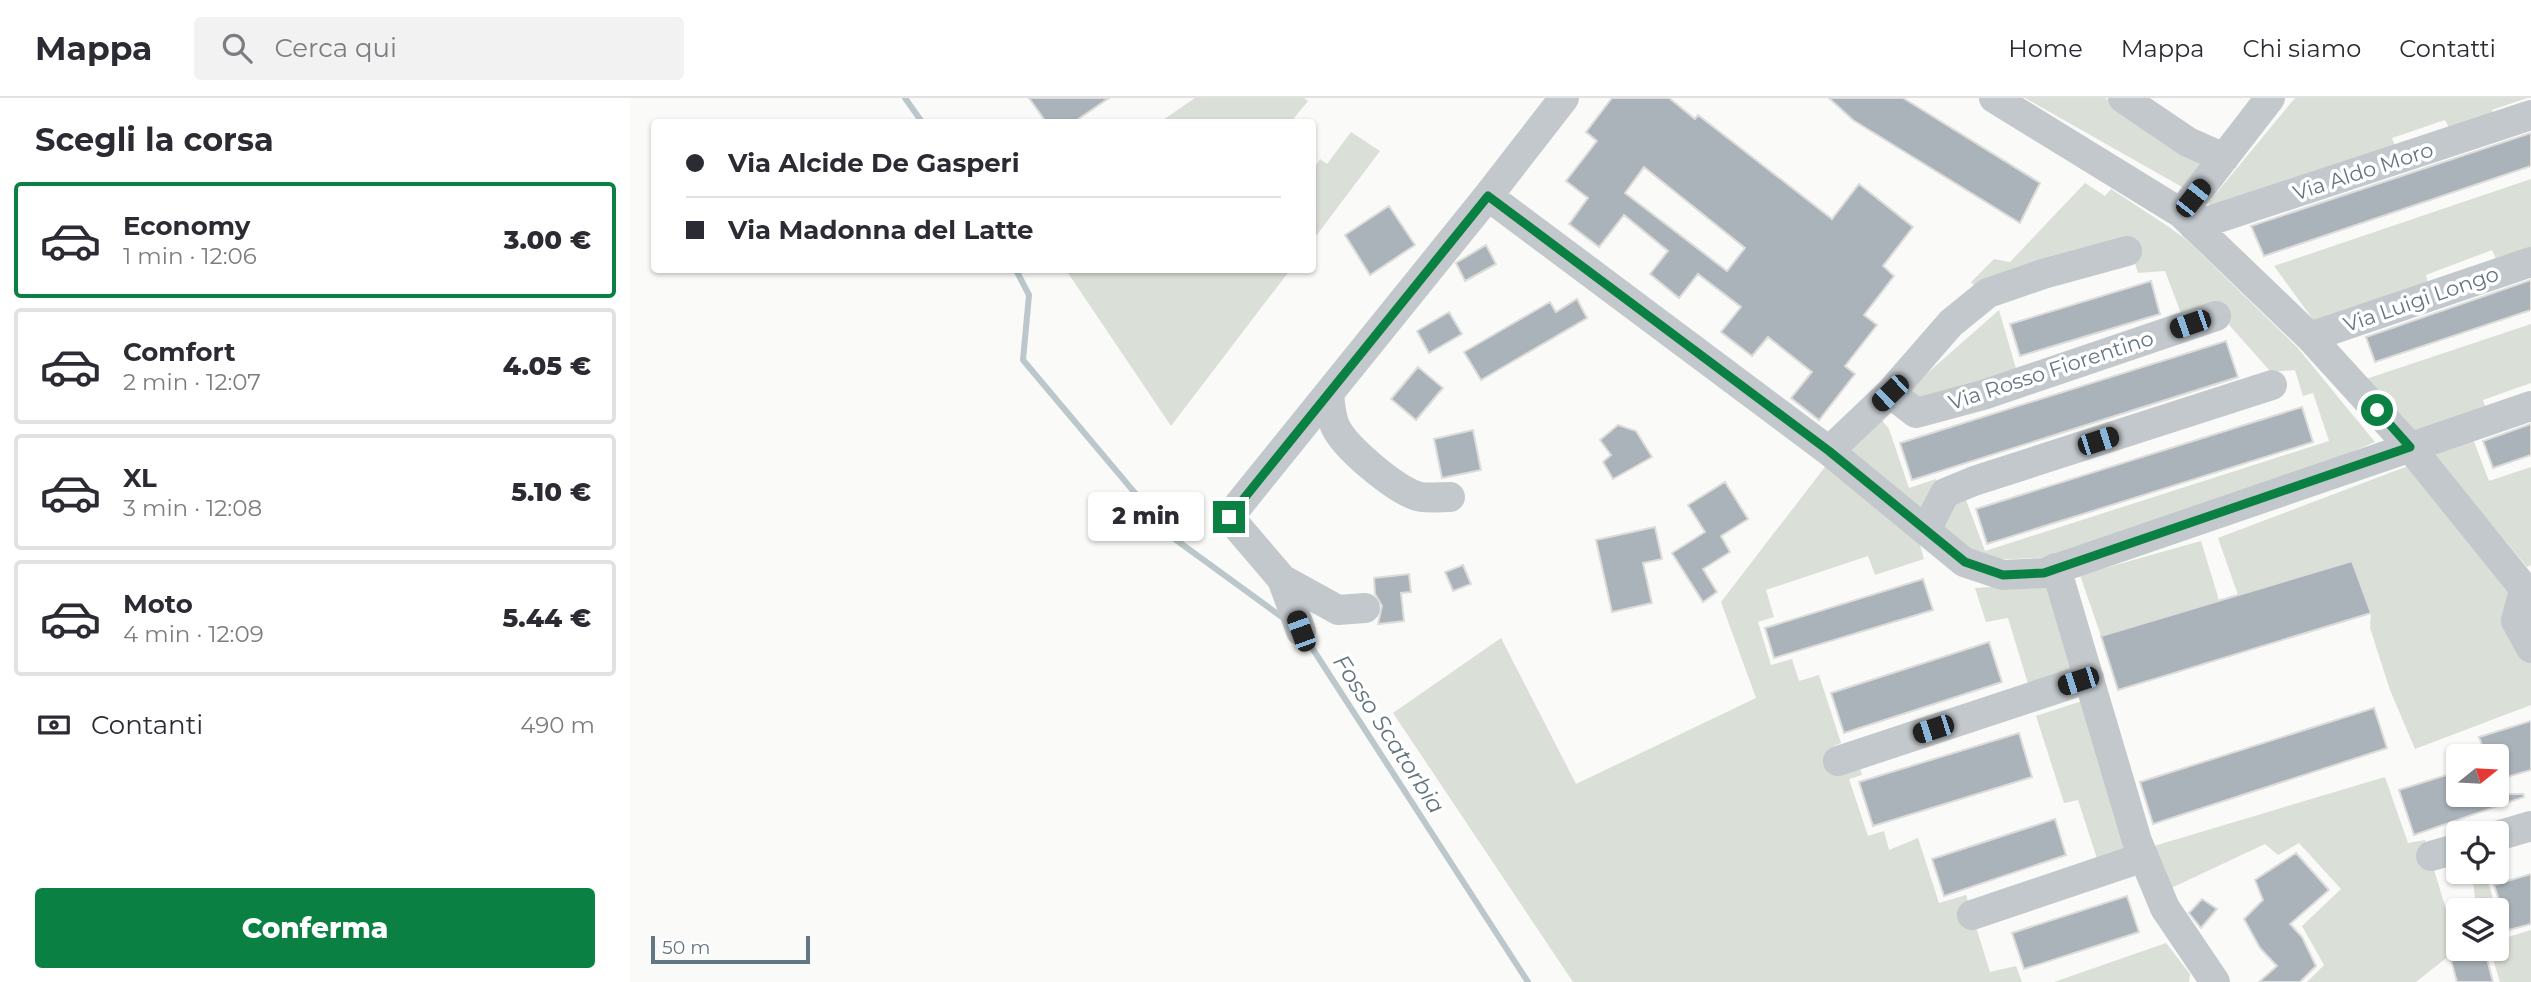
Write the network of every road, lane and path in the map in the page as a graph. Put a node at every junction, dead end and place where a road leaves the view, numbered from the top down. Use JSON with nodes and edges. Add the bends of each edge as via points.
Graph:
{"nodes":[{"id":1,"x":1564,"y":98,"type":"edge"},
{"id":2,"x":1994,"y":98,"type":"edge"},
{"id":3,"x":2123,"y":98,"type":"edge"},
{"id":4,"x":2270,"y":98,"type":"edge"},
{"id":5,"x":2531,"y":115,"type":"edge"},
{"id":6,"x":2224,"y":158,"type":"junction"},
{"id":7,"x":1488,"y":196,"type":"junction"},
{"id":8,"x":2188,"y":220,"type":"junction"},
{"id":9,"x":2127,"y":251,"type":"dead end"},
{"id":10,"x":2531,"y":262,"type":"edge"},
{"id":11,"x":2217,"y":316,"type":"dead end"},
{"id":12,"x":2311,"y":337,"type":"junction"},
{"id":13,"x":2272,"y":385,"type":"dead end"},
{"id":14,"x":1890,"y":393,"type":"junction"},
{"id":15,"x":1329,"y":394,"type":"junction"},
{"id":16,"x":2531,"y":406,"type":"edge"},
{"id":17,"x":2410,"y":447,"type":"junction"},
{"id":18,"x":1829,"y":451,"type":"junction"},
{"id":19,"x":1450,"y":497,"type":"dead end"},
{"id":20,"x":1926,"y":530,"type":"junction"},
{"id":21,"x":2056,"y":568,"type":"junction"},
{"id":22,"x":1282,"y":579,"type":"junction"},
{"id":23,"x":2529,"y":592,"type":"edge"},
{"id":24,"x":1365,"y":608,"type":"dead end"},
{"id":25,"x":1301,"y":631,"type":"dead end"},
{"id":26,"x":2531,"y":648,"type":"edge"},
{"id":27,"x":2089,"y":678,"type":"junction"},
{"id":28,"x":1838,"y":761,"type":"dead end"},
{"id":29,"x":2531,"y":826,"type":"edge"},
{"id":30,"x":2509,"y":832,"type":"edge"},
{"id":31,"x":2144,"y":857,"type":"junction"},
{"id":32,"x":1972,"y":915,"type":"dead end"},
{"id":33,"x":2215,"y":982,"type":"edge"}],
"edges":[{"from":1,"to":7,"type":"street"},
{"from":2,"to":8,"type":"street"},
{"from":3,"to":6,"type":"street","via":[[2189,142]]},
{"from":4,"to":6,"type":"street"},
{"from":5,"to":8,"type":"street","name":"Via Aldo Moro"},
{"from":6,"to":8,"type":"street"},
{"from":7,"to":15,"type":"street"},
{"from":7,"to":18,"type":"street"},
{"from":8,"to":12,"type":"street"},
{"from":9,"to":14,"type":"street","via":[[1988,293],[1951,323]]},
{"from":10,"to":12,"type":"street","name":"Via Luigi Longo"},
{"from":11,"to":14,"type":"street","name":"Via Rosso Fiorentino","via":[[1916,413]]},
{"from":12,"to":17,"type":"street"},
{"from":13,"to":20,"type":"street","via":[[1945,493]]},
{"from":14,"to":18,"type":"street"},
{"from":15,"to":19,"type":"street","via":[[1336,429],[1362,458],[1404,491],[1421,497]]},
{"from":15,"to":22,"type":"street","via":[[1229,517]]},
{"from":16,"to":17,"type":"street"},
{"from":17,"to":21,"type":"street"},
{"from":17,"to":23,"type":"street"},
{"from":18,"to":20,"type":"street"},
{"from":20,"to":21,"type":"street","via":[[1965,562],[2003,575]]},
{"from":21,"to":27,"type":"street"},
{"from":22,"to":24,"type":"street","via":[[1338,610]]},
{"from":22,"to":25,"type":"street"},
{"from":23,"to":26,"type":"street","via":[[2516,621]]},
{"from":27,"to":28,"type":"street"},
{"from":27,"to":31,"type":"street"},
{"from":29,"to":30,"type":"street"},
{"from":31,"to":32,"type":"street"},
{"from":31,"to":33,"type":"street","via":[[2165,908]]}]}
